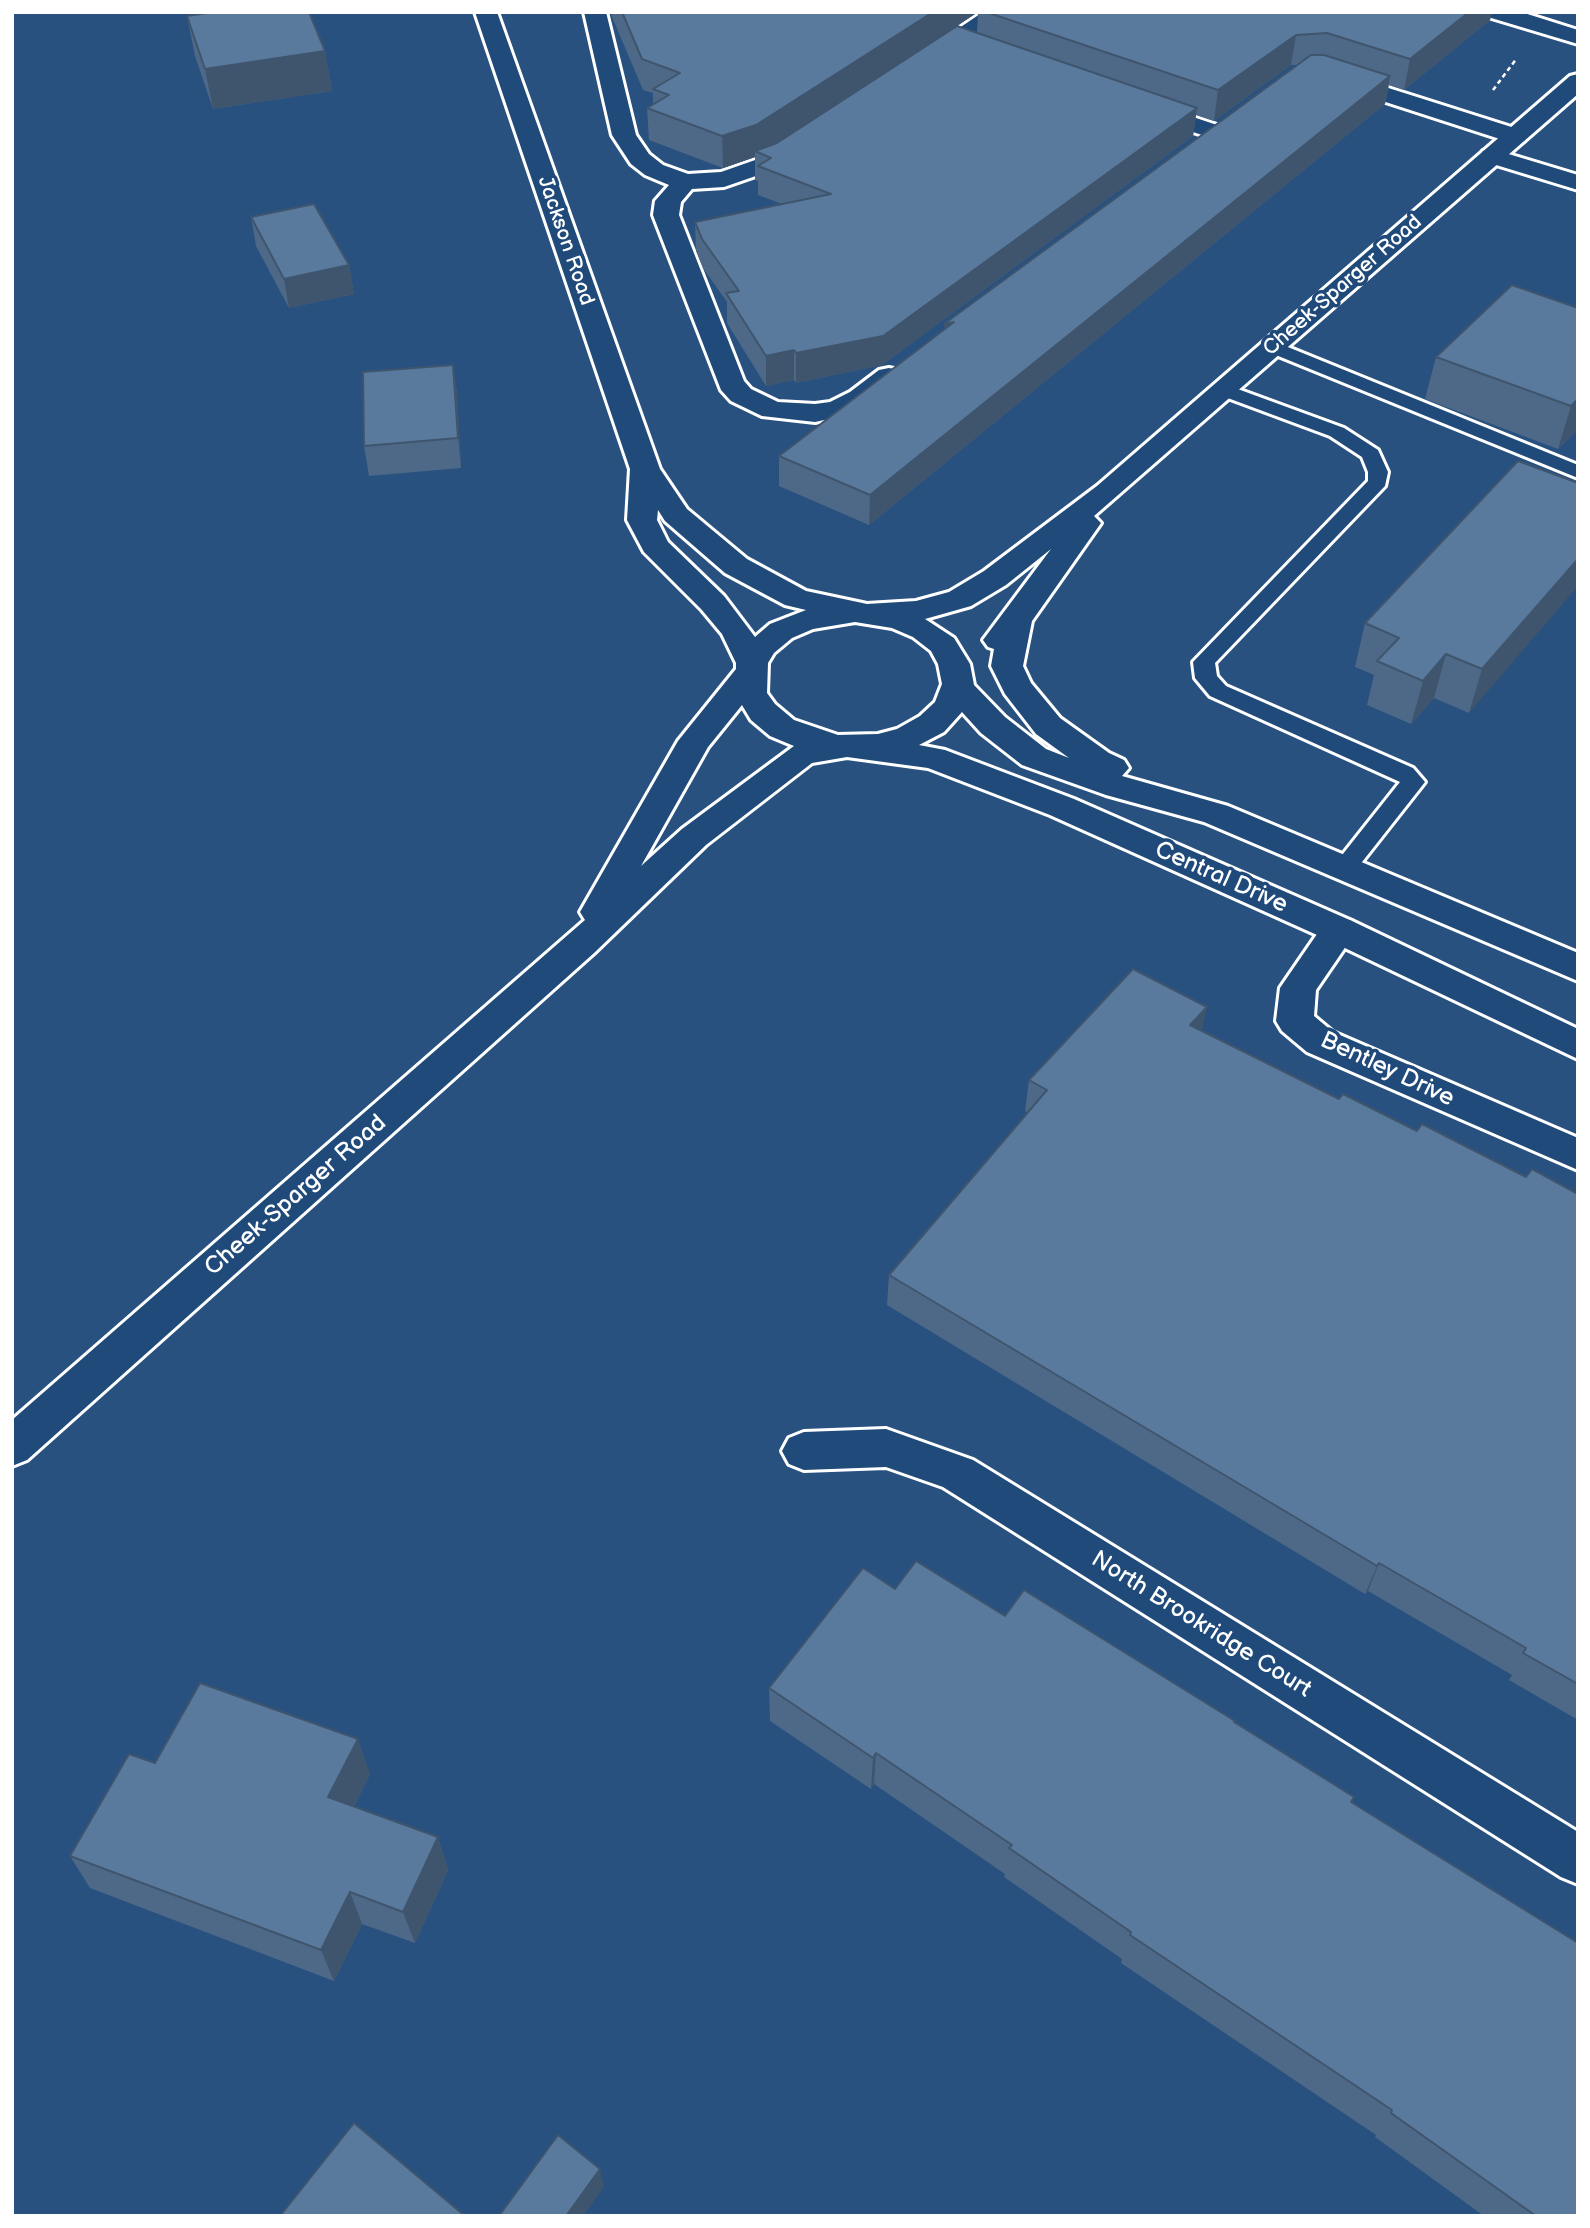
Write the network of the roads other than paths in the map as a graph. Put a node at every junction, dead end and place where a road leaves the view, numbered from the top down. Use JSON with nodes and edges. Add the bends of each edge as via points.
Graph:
{"nodes":[{"id":1,"x":486,"y":12,"type":"edge"},
{"id":2,"x":595,"y":12,"type":"edge"},
{"id":3,"x":999,"y":12,"type":"edge"},
{"id":4,"x":1496,"y":12,"type":"edge"},
{"id":5,"x":1578,"y":37,"type":"edge"},
{"id":6,"x":954,"y":43,"type":"junction"},
{"id":7,"x":981,"y":52,"type":"edge"},
{"id":8,"x":907,"y":73,"type":"edge"},
{"id":9,"x":1321,"y":73,"type":"edge"},
{"id":10,"x":1578,"y":81,"type":"edge"},
{"id":11,"x":1125,"y":101,"type":"edge"},
{"id":12,"x":825,"y":126,"type":"edge"},
{"id":13,"x":1515,"y":136,"type":"junction"},
{"id":14,"x":1194,"y":149,"type":"edge"},
{"id":15,"x":1492,"y":156,"type":"junction"},
{"id":16,"x":685,"y":182,"type":"junction"},
{"id":17,"x":1578,"y":183,"type":"edge"},
{"id":18,"x":1273,"y":347,"type":"junction"},
{"id":19,"x":904,"y":365,"type":"edge"},
{"id":20,"x":1224,"y":390,"type":"junction"},
{"id":21,"x":645,"y":469,"type":"junction"},
{"id":22,"x":1578,"y":472,"type":"edge"},
{"id":23,"x":1107,"y":492,"type":"junction"},
{"id":24,"x":863,"y":612,"type":"junction"},
{"id":25,"x":1016,"y":621,"type":"junction"},
{"id":26,"x":751,"y":668,"type":"junction"},
{"id":27,"x":958,"y":685,"type":"junction"},
{"id":28,"x":845,"y":746,"type":"junction"},
{"id":29,"x":1216,"y":814,"type":"junction"},
{"id":30,"x":1342,"y":870,"type":"junction"},
{"id":31,"x":1339,"y":930,"type":"junction"},
{"id":32,"x":580,"y":944,"type":"junction"},
{"id":33,"x":1578,"y":968,"type":"edge"},
{"id":34,"x":1578,"y":1045,"type":"edge"},
{"id":35,"x":1578,"y":1155,"type":"edge"},
{"id":36,"x":12,"y":1447,"type":"edge"},
{"id":37,"x":804,"y":1451,"type":"dead end"},
{"id":38,"x":1578,"y":1860,"type":"edge"}],
"edges":[{"from":1,"to":21,"type":"main road","name":"Jackson Road"},
{"from":2,"to":16,"type":"main road","via":[[624,135],[654,170]]},
{"from":3,"to":6,"type":"main road"},
{"from":4,"to":5,"type":"main road"},
{"from":6,"to":7,"type":"main road"},
{"from":6,"to":8,"type":"main road"},
{"from":9,"to":13,"type":"main road"},
{"from":10,"to":13,"type":"main road","name":"Cheek-Sparger Road"},
{"from":11,"to":14,"type":"main road","via":[[1227,125]]},
{"from":12,"to":16,"type":"main road","via":[[743,174]]},
{"from":13,"to":15,"type":"main road","name":"Cheek-Sparger Road"},
{"from":15,"to":17,"type":"main road"},
{"from":15,"to":18,"type":"main road","name":"Cheek-Sparger Road"},
{"from":16,"to":19,"type":"main road","via":[[668,201],[666,215],[731,384],[741,395],[772,410],[814,413],[860,398]]},
{"from":18,"to":20,"type":"main road","name":"Cheek-Sparger Road"},
{"from":18,"to":22,"type":"lane"},
{"from":20,"to":23,"type":"main road","name":"Cheek-Sparger Road"},
{"from":20,"to":30,"type":"lane","via":[[1337,432],[1371,454],[1378,472],[1378,482],[1204,662],[1206,678],[1218,691],[1405,773],[1413,782]]},
{"from":21,"to":24,"type":"main road","name":"Jackson Road","via":[[677,515],[736,566],[796,598]]},
{"from":21,"to":26,"type":"main road","name":"Jackson Road","via":[[642,520],[655,546],[736,631]]},
{"from":23,"to":24,"type":"main road","name":"Cheek-Sparger Road","via":[[995,578],[960,599],[917,611]]},
{"from":23,"to":25,"type":"main road","name":"Cheek-Sparger Road"},
{"from":24,"to":26,"type":"main road","via":[[805,620],[781,631],[763,646]]},
{"from":24,"to":27,"type":"main road","via":[[911,625],[943,645],[954,664]]},
{"from":25,"to":27,"type":"main road","name":"Cheek-Sparger Road"},
{"from":25,"to":29,"type":"main road","via":[[1007,666],[1016,687],[1048,726],[1097,761]]},
{"from":26,"to":28,"type":"main road","via":[[751,693],[763,712],[782,728]]},
{"from":26,"to":32,"type":"main road","name":"Cheek-Sparger Road","via":[[695,741]]},
{"from":27,"to":28,"type":"main road","via":[[950,706],[932,724],[908,737],[878,745]]},
{"from":27,"to":29,"type":"main road","name":"Central Drive","via":[[993,725],[1034,757],[1118,787]]},
{"from":28,"to":31,"type":"main road","name":"Central Drive","via":[[933,758],[1062,807]]},
{"from":28,"to":32,"type":"main road","name":"Cheek-Sparger Road","via":[[801,755],[754,790],[694,837]]},
{"from":29,"to":30,"type":"main road","name":"Central Drive"},
{"from":30,"to":33,"type":"main road","name":"Central Drive"},
{"from":31,"to":34,"type":"main road","name":"Central Drive"},
{"from":31,"to":35,"type":"main road","name":"Bentley Drive","via":[[1298,988],[1295,1021],[1320,1042]]},
{"from":32,"to":36,"type":"main road","name":"Cheek-Sparger Road"},
{"from":37,"to":38,"type":"main road","name":"North Brookridge Court","via":[[886,1448],[958,1473]]}]}
